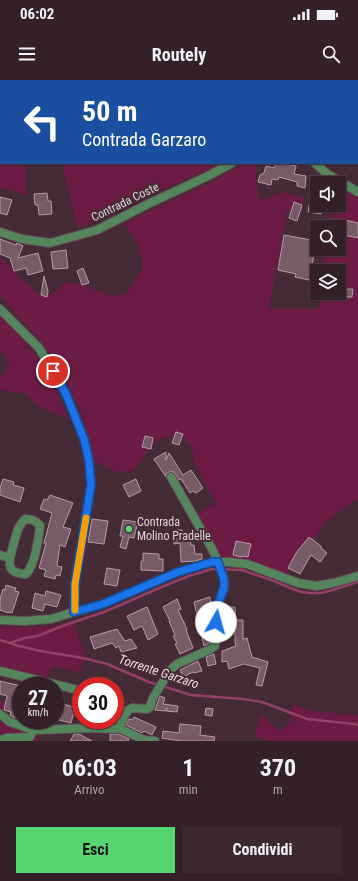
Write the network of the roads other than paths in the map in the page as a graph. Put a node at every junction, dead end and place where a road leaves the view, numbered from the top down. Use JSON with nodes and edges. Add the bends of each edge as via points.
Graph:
{"nodes":[{"id":1,"x":230,"y":164,"type":"edge"},
{"id":2,"x":316,"y":164,"type":"edge"},
{"id":3,"x":358,"y":192,"type":"edge"},
{"id":4,"x":0,"y":232,"type":"edge"},
{"id":5,"x":0,"y":309,"type":"edge"},
{"id":6,"x":171,"y":477,"type":"dead end"},
{"id":7,"x":0,"y":555,"type":"edge"},
{"id":8,"x":10,"y":558,"type":"junction"},
{"id":9,"x":218,"y":562,"type":"junction"},
{"id":10,"x":358,"y":576,"type":"edge"},
{"id":11,"x":74,"y":612,"type":"junction"},
{"id":12,"x":0,"y":620,"type":"edge"},
{"id":13,"x":0,"y":671,"type":"edge"},
{"id":14,"x":72,"y":689,"type":"edge"},
{"id":15,"x":0,"y":714,"type":"edge"},
{"id":16,"x":124,"y":717,"type":"edge"},
{"id":17,"x":72,"y":729,"type":"edge"},
{"id":18,"x":120,"y":729,"type":"edge"},
{"id":19,"x":33,"y":730,"type":"junction"},
{"id":20,"x":0,"y":740,"type":"edge"},
{"id":21,"x":155,"y":741,"type":"edge"}],
"edges":[{"from":1,"to":4,"type":"street","name":"Contrada Coste","via":[[98,230],[50,243],[22,239]]},
{"from":2,"to":3,"type":"street"},
{"from":5,"to":11,"type":"street","via":[[39,348],[66,394],[84,439],[91,485],[75,584]]},
{"from":6,"to":9,"type":"street"},
{"from":7,"to":8,"type":"street"},
{"from":8,"to":8,"type":"street","via":[[10,566],[14,571],[26,574],[37,547],[40,525],[33,520],[25,519],[18,529]]},
{"from":9,"to":10,"type":"street","via":[[247,564],[298,583],[316,586]]},
{"from":9,"to":11,"type":"street","via":[[178,572],[103,604]]},
{"from":9,"to":16,"type":"street","via":[[224,588],[215,612],[214,646],[176,664],[165,678],[150,707],[132,708]]},
{"from":11,"to":12,"type":"street","via":[[51,619]]},
{"from":13,"to":14,"type":"street"},
{"from":15,"to":19,"type":"street","via":[[10,722]]},
{"from":17,"to":19,"type":"street"},
{"from":18,"to":21,"type":"street","via":[[144,740]]},
{"from":19,"to":20,"type":"street","via":[[30,737]]}]}
